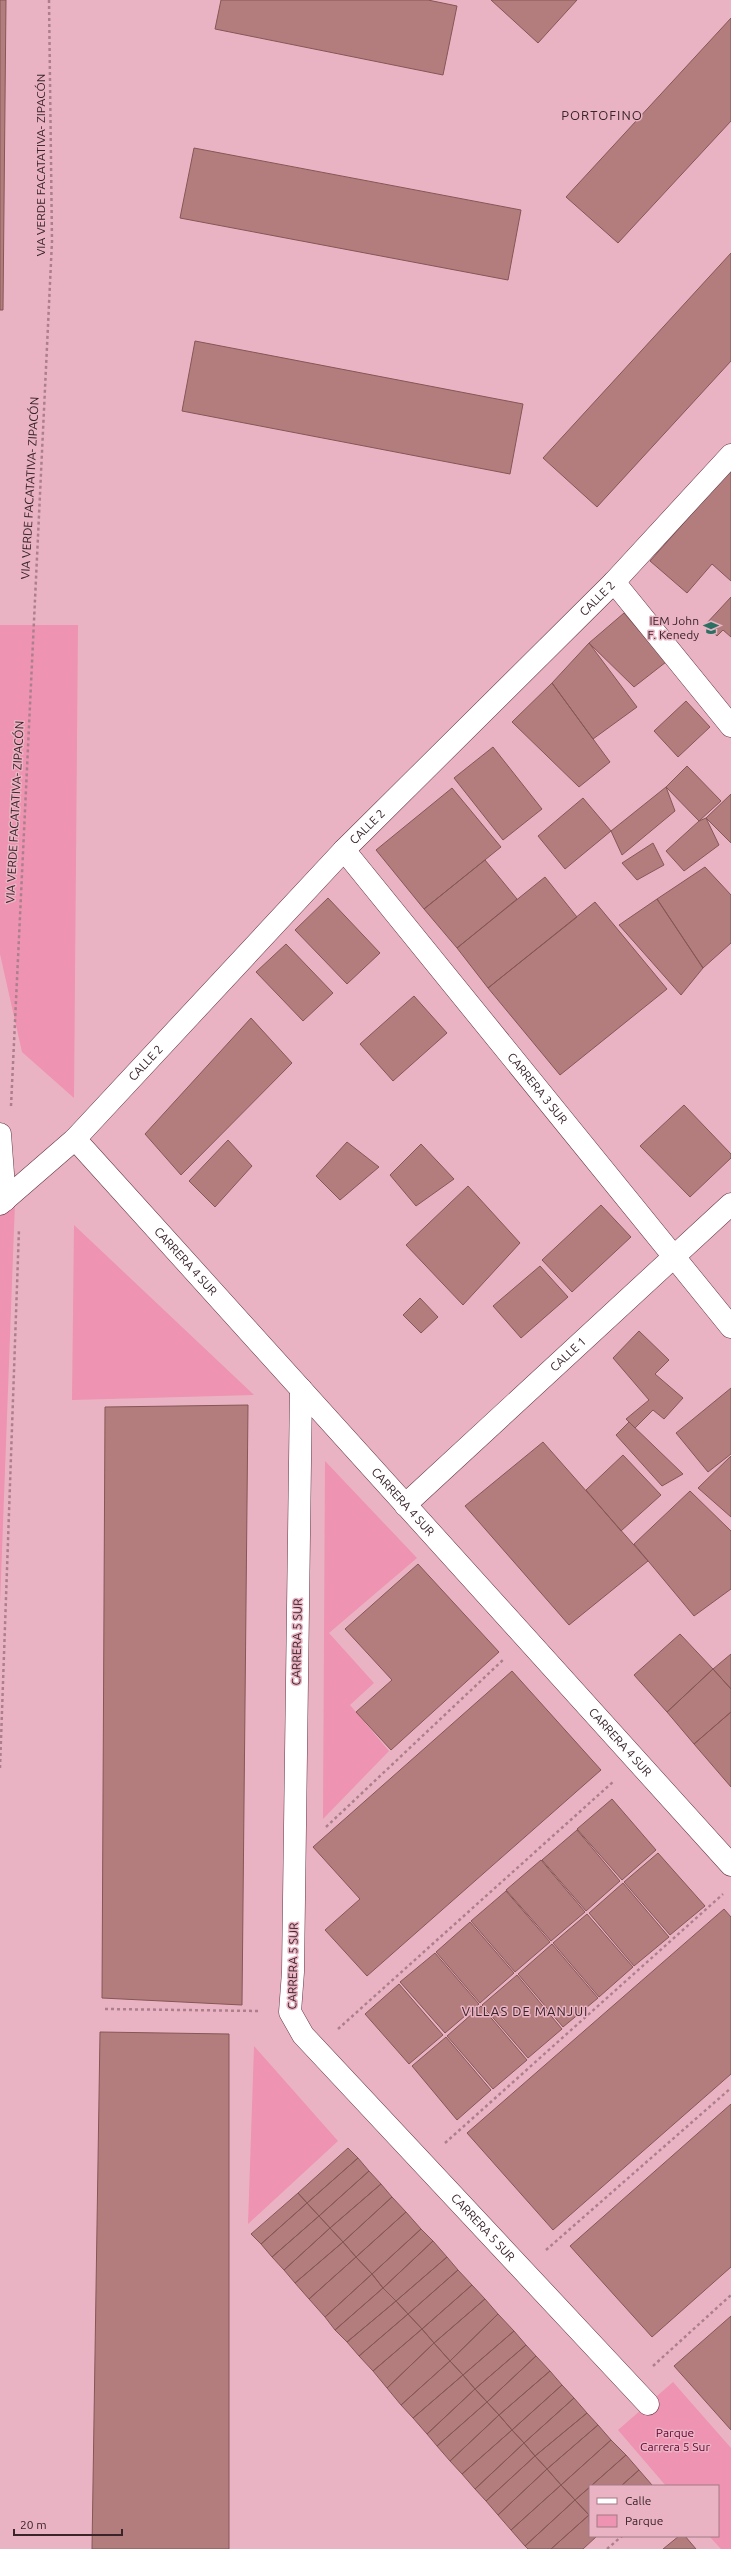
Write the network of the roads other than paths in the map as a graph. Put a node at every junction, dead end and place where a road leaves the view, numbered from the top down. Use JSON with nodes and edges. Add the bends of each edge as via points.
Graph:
{"nodes":[{"id":1,"x":731,"y":456,"type":"edge"},
{"id":2,"x":614,"y":582,"type":"junction"},
{"id":3,"x":731,"y":726,"type":"edge"},
{"id":4,"x":344,"y":850,"type":"junction"},
{"id":5,"x":0,"y":1134,"type":"edge"},
{"id":6,"x":75,"y":1139,"type":"junction"},
{"id":7,"x":8,"y":1197,"type":"edge"},
{"id":8,"x":731,"y":1204,"type":"edge"},
{"id":9,"x":673,"y":1257,"type":"junction"},
{"id":10,"x":731,"y":1327,"type":"edge"},
{"id":11,"x":300,"y":1389,"type":"junction"},
{"id":12,"x":405,"y":1505,"type":"junction"},
{"id":13,"x":731,"y":1865,"type":"edge"},
{"id":14,"x":648,"y":2404,"type":"dead end"}],
"edges":[{"from":1,"to":2,"type":"street","name":"CALLE 2"},
{"from":2,"to":3,"type":"street"},
{"from":2,"to":4,"type":"street","name":"CALLE 2"},
{"from":4,"to":6,"type":"street","name":"CALLE 2"},
{"from":4,"to":9,"type":"street","name":"CARRERA 3 SUR"},
{"from":5,"to":7,"type":"street"},
{"from":6,"to":7,"type":"street","name":"CALLE 2"},
{"from":6,"to":11,"type":"street","name":"CARRERA 4 SUR"},
{"from":8,"to":9,"type":"street","name":"CALLE 1"},
{"from":9,"to":10,"type":"street","name":"CARRERA 3 SUR"},
{"from":9,"to":12,"type":"street","name":"CALLE 1"},
{"from":11,"to":12,"type":"street","name":"CARRERA 4 SUR"},
{"from":11,"to":14,"type":"street","name":"CARRERA 5 SUR","via":[[293,1972],[290,2012],[303,2034]]},
{"from":12,"to":13,"type":"street","name":"CARRERA 4 SUR"}]}
